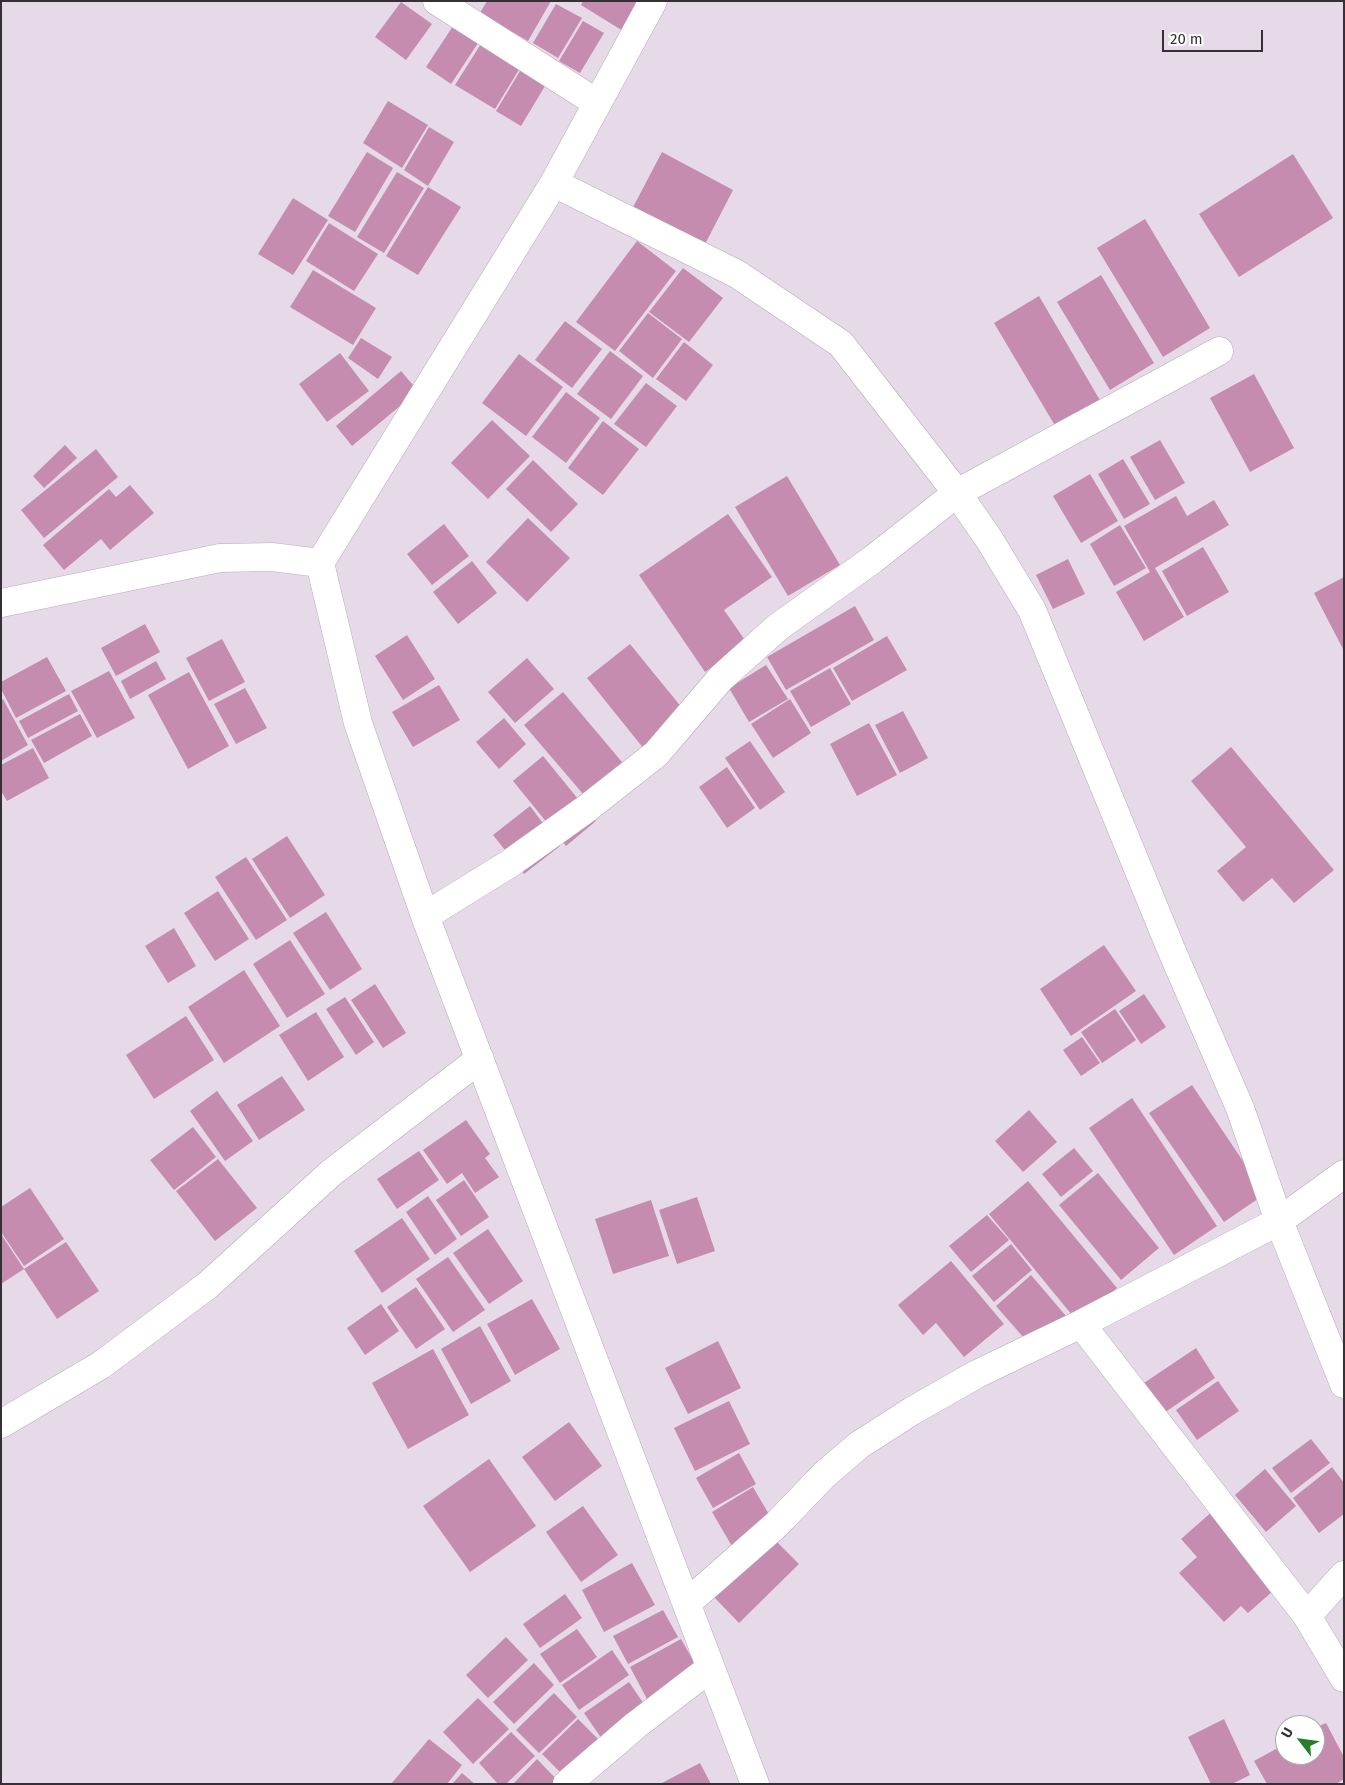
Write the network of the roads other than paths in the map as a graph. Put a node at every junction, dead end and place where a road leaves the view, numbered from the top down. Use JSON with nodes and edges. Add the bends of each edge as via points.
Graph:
{"nodes":[{"id":1,"x":437,"y":1,"type":"edge"},
{"id":2,"x":653,"y":1,"type":"edge"},
{"id":3,"x":597,"y":103,"type":"junction"},
{"id":4,"x":554,"y":183,"type":"junction"},
{"id":5,"x":1218,"y":351,"type":"dead end"},
{"id":6,"x":957,"y":493,"type":"junction"},
{"id":7,"x":320,"y":563,"type":"junction"},
{"id":8,"x":1,"y":604,"type":"edge"},
{"id":9,"x":425,"y":916,"type":"junction"},
{"id":10,"x":480,"y":1059,"type":"junction"},
{"id":11,"x":1344,"y":1174,"type":"edge"},
{"id":12,"x":1279,"y":1221,"type":"junction"},
{"id":13,"x":1082,"y":1324,"type":"junction"},
{"id":14,"x":1344,"y":1384,"type":"edge"},
{"id":15,"x":1,"y":1424,"type":"edge"},
{"id":16,"x":1344,"y":1576,"type":"edge"},
{"id":17,"x":687,"y":1602,"type":"junction"},
{"id":18,"x":1307,"y":1616,"type":"junction"},
{"id":19,"x":710,"y":1669,"type":"junction"},
{"id":20,"x":1344,"y":1678,"type":"edge"},
{"id":21,"x":567,"y":1784,"type":"edge"},
{"id":22,"x":755,"y":1784,"type":"edge"}],
"edges":[{"from":1,"to":3,"type":"street"},
{"from":2,"to":3,"type":"street"},
{"from":3,"to":4,"type":"street"},
{"from":4,"to":6,"type":"street","via":[[737,274],[841,344]]},
{"from":4,"to":7,"type":"street"},
{"from":5,"to":6,"type":"street"},
{"from":6,"to":9,"type":"street","via":[[872,560],[778,627],[721,678],[656,754],[509,864]]},
{"from":6,"to":12,"type":"street","via":[[1032,610],[1170,949],[1240,1108]]},
{"from":7,"to":8,"type":"street","via":[[272,557],[220,558]]},
{"from":7,"to":9,"type":"street","via":[[358,723]]},
{"from":9,"to":10,"type":"street"},
{"from":10,"to":15,"type":"street","via":[[331,1173],[208,1286],[101,1365]]},
{"from":10,"to":17,"type":"street"},
{"from":11,"to":12,"type":"street"},
{"from":12,"to":13,"type":"street"},
{"from":12,"to":14,"type":"street"},
{"from":13,"to":17,"type":"street","via":[[976,1374],[859,1446],[824,1475],[777,1524]]},
{"from":13,"to":18,"type":"street"},
{"from":16,"to":18,"type":"street"},
{"from":17,"to":19,"type":"street"},
{"from":18,"to":20,"type":"street"},
{"from":19,"to":21,"type":"street","via":[[636,1725]]},
{"from":19,"to":22,"type":"street"}]}
